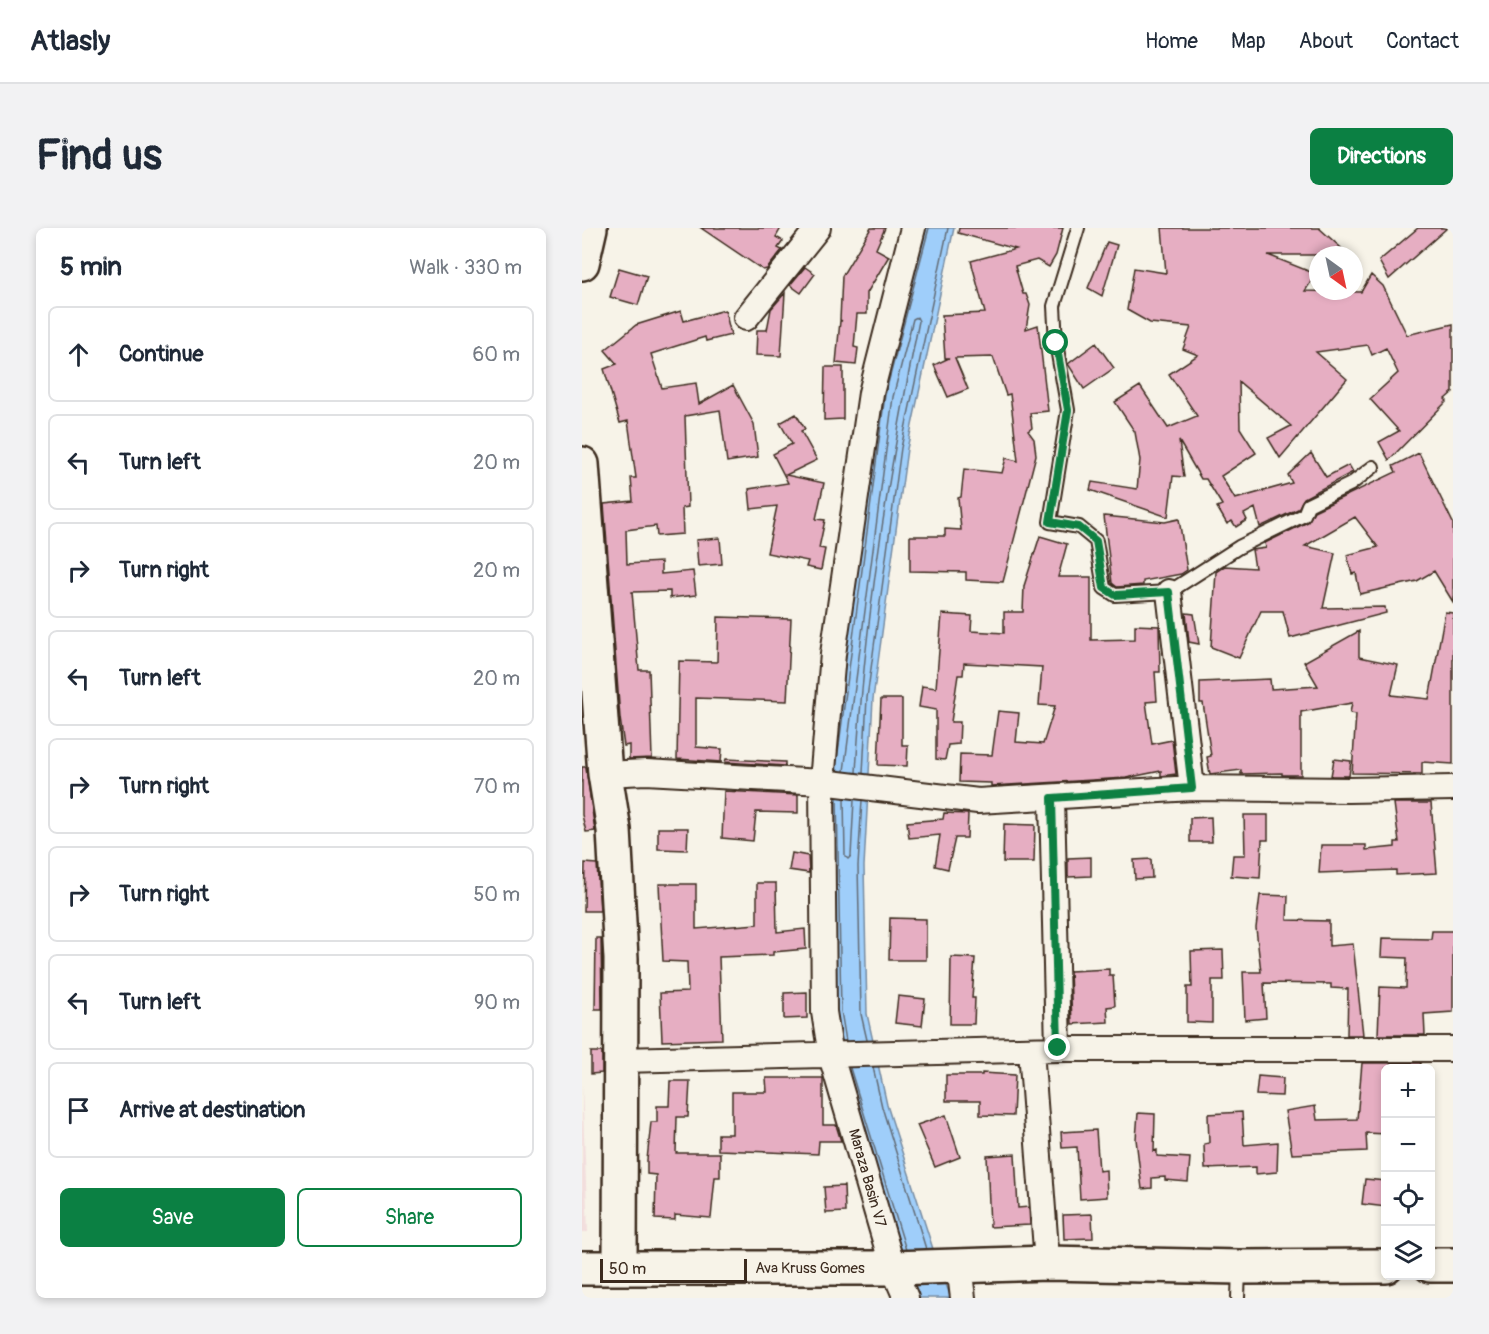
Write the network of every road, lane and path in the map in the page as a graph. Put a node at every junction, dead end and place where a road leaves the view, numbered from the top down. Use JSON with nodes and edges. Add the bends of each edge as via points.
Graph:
{"nodes":[{"id":1,"x":590,"y":228,"type":"edge"},
{"id":2,"x":818,"y":228,"type":"edge"},
{"id":3,"x":913,"y":228,"type":"edge"},
{"id":4,"x":1078,"y":228,"type":"edge"},
{"id":5,"x":582,"y":263,"type":"edge"},
{"id":6,"x":746,"y":318,"type":"dead end"},
{"id":7,"x":582,"y":464,"type":"edge"},
{"id":8,"x":1373,"y":466,"type":"dead end"},
{"id":9,"x":1169,"y":592,"type":"junction"},
{"id":10,"x":606,"y":774,"type":"junction"},
{"id":11,"x":822,"y":782,"type":"junction"},
{"id":12,"x":1192,"y":788,"type":"junction"},
{"id":13,"x":1453,"y":788,"type":"edge"},
{"id":14,"x":1052,"y":798,"type":"junction"},
{"id":15,"x":1058,"y":1048,"type":"junction"},
{"id":16,"x":1453,"y":1049,"type":"edge"},
{"id":17,"x":1031,"y":1050,"type":"junction"},
{"id":18,"x":831,"y":1056,"type":"junction"},
{"id":19,"x":621,"y":1060,"type":"junction"},
{"id":20,"x":1047,"y":1263,"type":"junction"},
{"id":21,"x":959,"y":1265,"type":"junction"},
{"id":22,"x":1435,"y":1265,"type":"edge"},
{"id":23,"x":1453,"y":1265,"type":"edge"},
{"id":24,"x":620,"y":1267,"type":"junction"},
{"id":25,"x":1381,"y":1267,"type":"edge"},
{"id":26,"x":582,"y":1268,"type":"edge"},
{"id":27,"x":893,"y":1268,"type":"junction"},
{"id":28,"x":1239,"y":1283,"type":"edge"},
{"id":29,"x":906,"y":1298,"type":"edge"},
{"id":30,"x":963,"y":1298,"type":"edge"}],
"edges":[{"from":1,"to":5,"type":"street"},
{"from":2,"to":6,"type":"street"},
{"from":3,"to":11,"type":"street","name":"Maraza Basin V7","via":[[871,393],[834,654]]},
{"from":4,"to":9,"type":"lane","via":[[1054,306],[1068,410],[1050,522],[1079,527],[1096,541],[1104,588],[1115,595]]},
{"from":7,"to":10,"type":"street"},
{"from":8,"to":9,"type":"lane","via":[[1351,484],[1308,505],[1304,515],[1239,547]]},
{"from":9,"to":12,"type":"street"},
{"from":10,"to":11,"type":"street","via":[[646,772]]},
{"from":10,"to":19,"type":"street","via":[[614,830],[621,947]]},
{"from":11,"to":14,"type":"street","via":[[978,801]]},
{"from":11,"to":18,"type":"street","name":"Maraza Basin V7","via":[[824,1012]]},
{"from":12,"to":13,"type":"street"},
{"from":12,"to":14,"type":"street"},
{"from":14,"to":15,"type":"street"},
{"from":15,"to":16,"type":"street"},
{"from":15,"to":17,"type":"street"},
{"from":17,"to":18,"type":"street"},
{"from":17,"to":20,"type":"street"},
{"from":18,"to":19,"type":"street"},
{"from":18,"to":27,"type":"street","name":"Maraza Basin V7"},
{"from":19,"to":24,"type":"street"},
{"from":20,"to":21,"type":"street","name":"Ava Kruss Gomes"},
{"from":20,"to":28,"type":"street","name":"Ava Kruss Gomes"},
{"from":21,"to":27,"type":"street","name":"Ava Kruss Gomes"},
{"from":21,"to":30,"type":"street"},
{"from":22,"to":23,"type":"street"},
{"from":24,"to":26,"type":"street","name":"Ava Kruss Gomes"},
{"from":24,"to":27,"type":"street","name":"Ava Kruss Gomes"},
{"from":25,"to":28,"type":"street","name":"Ava Kruss Gomes"},
{"from":27,"to":29,"type":"street","name":"Maraza Basin V7"}]}
